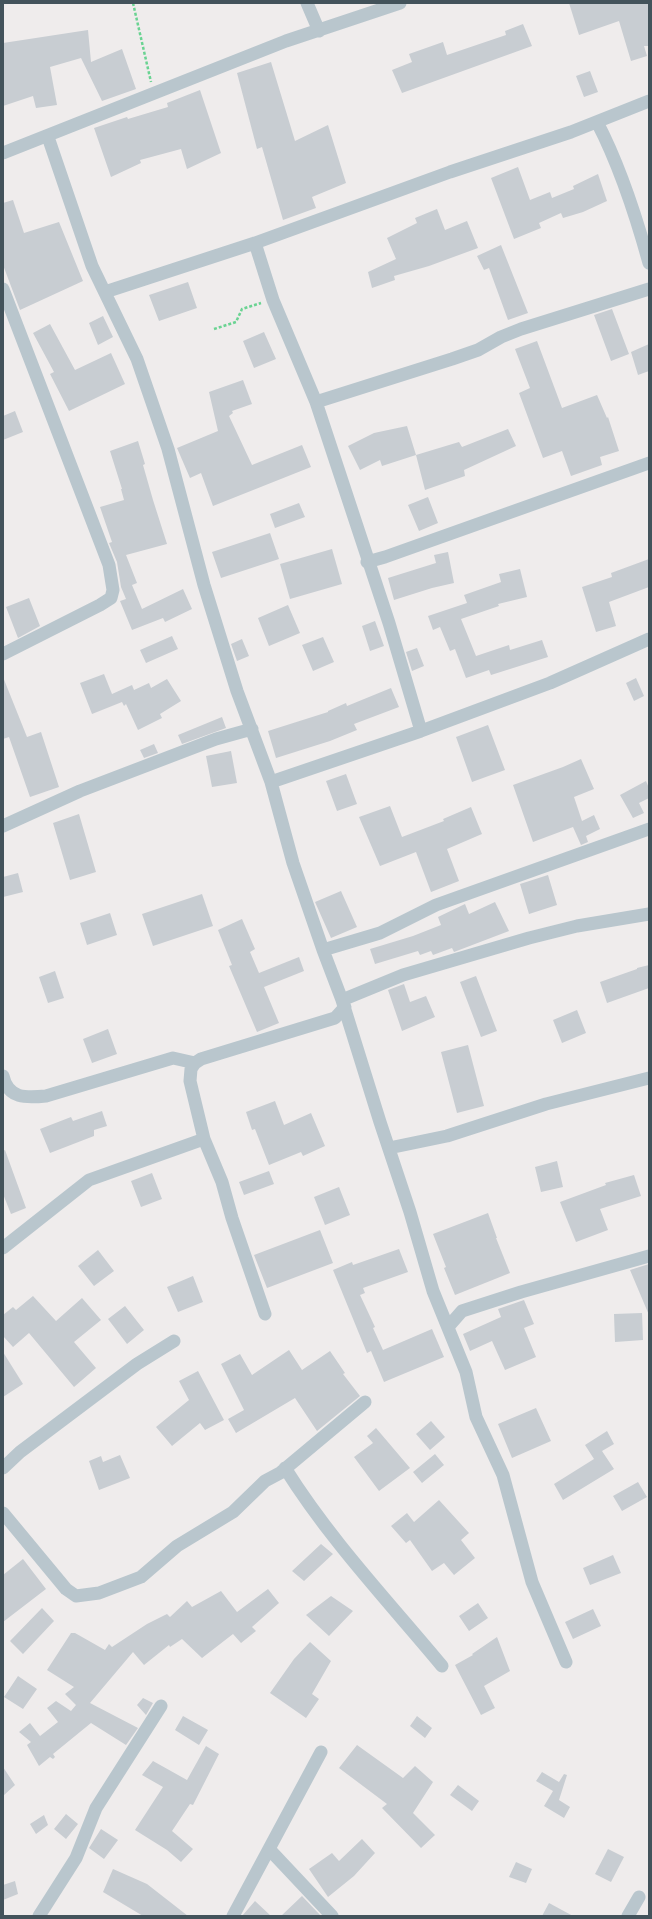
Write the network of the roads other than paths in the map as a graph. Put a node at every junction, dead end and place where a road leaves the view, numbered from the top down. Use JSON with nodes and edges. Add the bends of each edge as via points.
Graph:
{"nodes":[{"id":1,"x":307,"y":3,"type":"edge"},
{"id":2,"x":400,"y":3,"type":"edge"},
{"id":3,"x":319,"y":31,"type":"junction"},
{"id":4,"x":649,"y":102,"type":"edge"},
{"id":5,"x":597,"y":122,"type":"junction"},
{"id":6,"x":48,"y":137,"type":"junction"},
{"id":7,"x":3,"y":154,"type":"edge"},
{"id":8,"x":255,"y":243,"type":"junction"},
{"id":9,"x":649,"y":264,"type":"edge"},
{"id":10,"x":3,"y":289,"type":"edge"},
{"id":11,"x":649,"y":289,"type":"edge"},
{"id":12,"x":105,"y":292,"type":"junction"},
{"id":13,"x":316,"y":402,"type":"junction"},
{"id":14,"x":649,"y":463,"type":"edge"},
{"id":15,"x":367,"y":562,"type":"junction"},
{"id":16,"x":649,"y":639,"type":"edge"},
{"id":17,"x":3,"y":654,"type":"edge"},
{"id":18,"x":252,"y":729,"type":"junction"},
{"id":19,"x":421,"y":731,"type":"junction"},
{"id":20,"x":271,"y":782,"type":"junction"},
{"id":21,"x":3,"y":826,"type":"edge"},
{"id":22,"x":649,"y":829,"type":"edge"},
{"id":23,"x":649,"y":914,"type":"edge"},
{"id":24,"x":323,"y":950,"type":"junction"},
{"id":25,"x":344,"y":1003,"type":"junction"},
{"id":26,"x":335,"y":1018,"type":"junction"},
{"id":27,"x":349,"y":1022,"type":"junction"},
{"id":28,"x":195,"y":1063,"type":"junction"},
{"id":29,"x":3,"y":1076,"type":"edge"},
{"id":30,"x":649,"y":1078,"type":"edge"},
{"id":31,"x":204,"y":1139,"type":"junction"},
{"id":32,"x":389,"y":1148,"type":"junction"},
{"id":33,"x":3,"y":1248,"type":"edge"},
{"id":34,"x":649,"y":1256,"type":"edge"},
{"id":35,"x":439,"y":1306,"type":"junction"},
{"id":36,"x":462,"y":1311,"type":"junction"},
{"id":37,"x":265,"y":1314,"type":"dead end"},
{"id":38,"x":448,"y":1327,"type":"junction"},
{"id":39,"x":174,"y":1341,"type":"dead end"},
{"id":40,"x":365,"y":1402,"type":"dead end"},
{"id":41,"x":3,"y":1468,"type":"edge"},
{"id":42,"x":285,"y":1468,"type":"junction"},
{"id":43,"x":3,"y":1513,"type":"edge"},
{"id":44,"x":566,"y":1662,"type":"dead end"},
{"id":45,"x":442,"y":1666,"type":"dead end"},
{"id":46,"x":161,"y":1706,"type":"dead end"},
{"id":47,"x":320,"y":1752,"type":"dead end"},
{"id":48,"x":269,"y":1848,"type":"junction"},
{"id":49,"x":639,"y":1897,"type":"dead end"},
{"id":50,"x":39,"y":1916,"type":"edge"},
{"id":51,"x":233,"y":1916,"type":"edge"},
{"id":52,"x":332,"y":1916,"type":"edge"},
{"id":53,"x":628,"y":1916,"type":"edge"}],
"edges":[{"from":1,"to":3,"type":"street"},
{"from":2,"to":3,"type":"street"},
{"from":3,"to":6,"type":"street","via":[[286,41]]},
{"from":4,"to":5,"type":"street"},
{"from":5,"to":8,"type":"street"},
{"from":5,"to":9,"type":"street","via":[[607,141]]},
{"from":6,"to":7,"type":"street"},
{"from":6,"to":12,"type":"street","via":[[92,266]]},
{"from":8,"to":12,"type":"street"},
{"from":8,"to":13,"type":"street","via":[[273,300]]},
{"from":10,"to":17,"type":"street","via":[[110,565],[113,590],[112,598],[100,605]]},
{"from":11,"to":13,"type":"street","via":[[521,329],[478,350]]},
{"from":12,"to":18,"type":"street","via":[[137,359],[168,449],[204,586]]},
{"from":13,"to":15,"type":"street"},
{"from":14,"to":15,"type":"street"},
{"from":15,"to":19,"type":"street","via":[[389,623]]},
{"from":16,"to":19,"type":"street","via":[[550,683]]},
{"from":18,"to":20,"type":"street"},
{"from":18,"to":21,"type":"street","via":[[216,739],[80,791]]},
{"from":19,"to":20,"type":"street"},
{"from":20,"to":24,"type":"street","via":[[293,863]]},
{"from":22,"to":24,"type":"street","via":[[436,905],[380,933]]},
{"from":23,"to":25,"type":"street","via":[[577,926],[529,938],[404,975]]},
{"from":24,"to":25,"type":"street"},
{"from":25,"to":26,"type":"street"},
{"from":25,"to":27,"type":"street"},
{"from":26,"to":27,"type":"street"},
{"from":26,"to":28,"type":"street"},
{"from":27,"to":32,"type":"street"},
{"from":28,"to":29,"type":"street","via":[[173,1058],[46,1096],[32,1097],[9,1091]]},
{"from":28,"to":31,"type":"street","via":[[191,1069],[190,1081]]},
{"from":30,"to":32,"type":"street","via":[[546,1104],[447,1136]]},
{"from":31,"to":33,"type":"street","via":[[89,1180]]},
{"from":31,"to":37,"type":"street","via":[[222,1182]]},
{"from":32,"to":35,"type":"street"},
{"from":34,"to":36,"type":"street"},
{"from":35,"to":36,"type":"street"},
{"from":35,"to":38,"type":"street"},
{"from":36,"to":38,"type":"street"},
{"from":38,"to":44,"type":"street","via":[[466,1372],[476,1418],[504,1475],[532,1582]]},
{"from":39,"to":41,"type":"street","via":[[137,1364],[20,1452]]},
{"from":40,"to":42,"type":"street"},
{"from":42,"to":43,"type":"street","via":[[265,1481],[233,1512],[177,1546],[141,1577],[87,1596],[76,1596],[66,1589]]},
{"from":42,"to":45,"type":"street","via":[[308,1505],[341,1548]]},
{"from":46,"to":50,"type":"street","via":[[96,1808],[76,1858]]},
{"from":47,"to":48,"type":"street"},
{"from":48,"to":51,"type":"street"},
{"from":48,"to":52,"type":"street"},
{"from":49,"to":53,"type":"street"}]}
